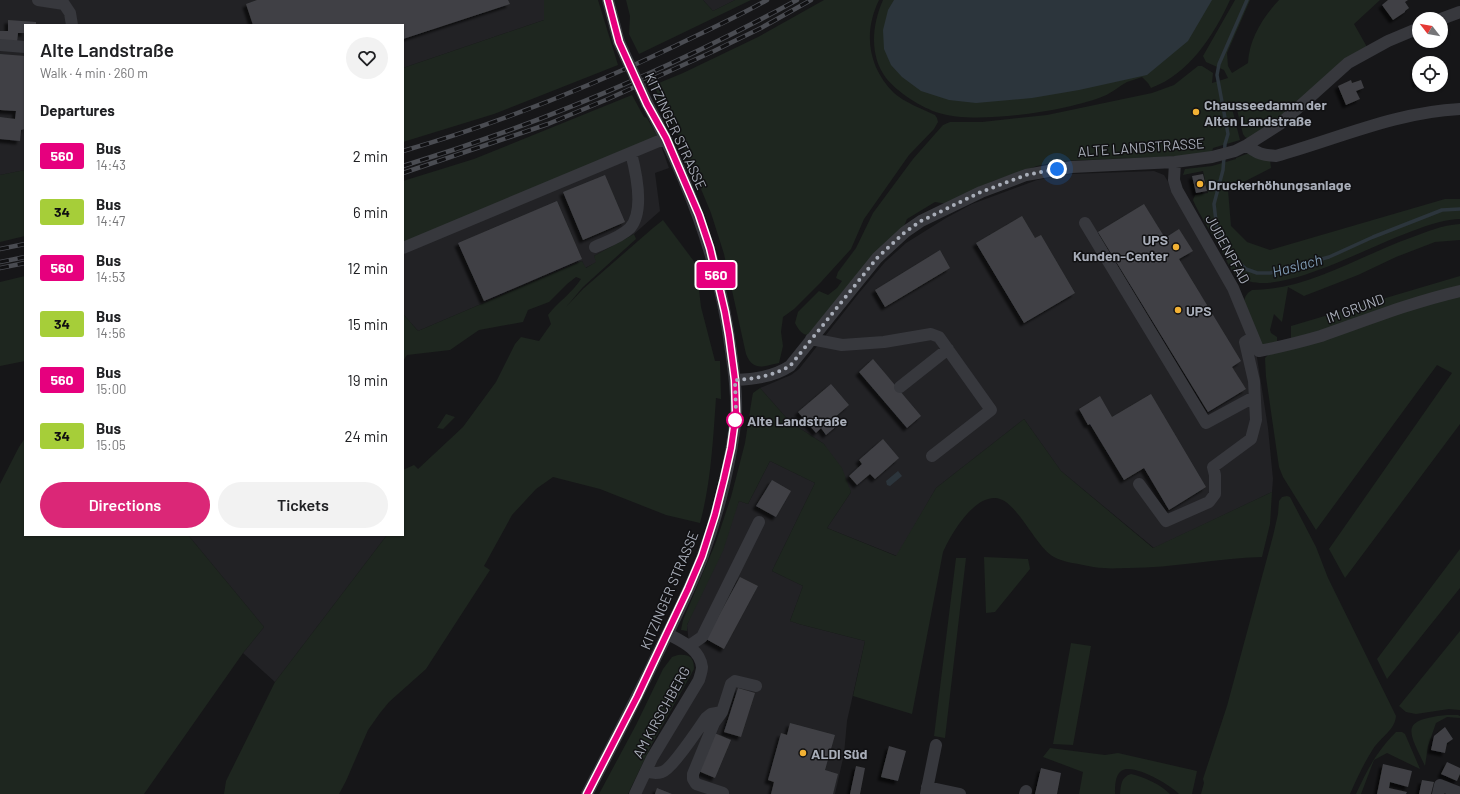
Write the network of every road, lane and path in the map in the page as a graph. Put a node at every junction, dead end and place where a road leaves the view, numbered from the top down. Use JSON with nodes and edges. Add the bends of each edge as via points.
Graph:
{"nodes":[{"id":1,"x":38,"y":0,"type":"edge"},
{"id":2,"x":608,"y":0,"type":"edge"},
{"id":3,"x":1460,"y":12,"type":"edge"},
{"id":4,"x":1448,"y":16,"type":"edge"},
{"id":5,"x":72,"y":24,"type":"edge"},
{"id":6,"x":1412,"y":31,"type":"edge"},
{"id":7,"x":0,"y":45,"type":"edge"},
{"id":8,"x":24,"y":47,"type":"edge"},
{"id":9,"x":1460,"y":109,"type":"edge"},
{"id":10,"x":666,"y":138,"type":"junction"},
{"id":11,"x":1248,"y":145,"type":"junction"},
{"id":12,"x":631,"y":153,"type":"junction"},
{"id":13,"x":1175,"y":162,"type":"junction"},
{"id":14,"x":1085,"y":223,"type":"dead end"},
{"id":15,"x":595,"y":247,"type":"dead end"},
{"id":16,"x":404,"y":248,"type":"edge"},
{"id":17,"x":1460,"y":291,"type":"edge"},
{"id":18,"x":1253,"y":337,"type":"junction"},
{"id":19,"x":811,"y":339,"type":"junction"},
{"id":20,"x":948,"y":349,"type":"junction"},
{"id":21,"x":1259,"y":351,"type":"joint"},
{"id":22,"x":735,"y":380,"type":"junction"},
{"id":23,"x":900,"y":387,"type":"dead end"},
{"id":24,"x":1254,"y":397,"type":"junction"},
{"id":25,"x":932,"y":456,"type":"dead end"},
{"id":26,"x":1139,"y":484,"type":"dead end"},
{"id":27,"x":759,"y":522,"type":"dead end"},
{"id":28,"x":668,"y":634,"type":"junction"},
{"id":29,"x":690,"y":646,"type":"junction"},
{"id":30,"x":756,"y":686,"type":"dead end"},
{"id":31,"x":722,"y":712,"type":"junction"},
{"id":32,"x":936,"y":745,"type":"dead end"},
{"id":33,"x":643,"y":776,"type":"junction"},
{"id":34,"x":926,"y":791,"type":"edge"},
{"id":35,"x":1460,"y":792,"type":"edge"},
{"id":36,"x":587,"y":794,"type":"edge"},
{"id":37,"x":635,"y":794,"type":"edge"},
{"id":38,"x":644,"y":794,"type":"edge"},
{"id":39,"x":723,"y":794,"type":"edge"},
{"id":40,"x":960,"y":794,"type":"edge"},
{"id":41,"x":1438,"y":794,"type":"edge"}],
"edges":[{"from":1,"to":5,"type":"street","via":[[64,4],[70,13]]},
{"from":2,"to":10,"type":"street","name":"KITZINGER STRASSE","bridge":true,"via":[[619,42],[647,104]]},
{"from":3,"to":4,"type":"street"},
{"from":6,"to":11,"type":"street","name":"ALTE LANDSTRASSE","via":[[1348,63],[1280,124]]},
{"from":7,"to":8,"type":"street"},
{"from":9,"to":11,"type":"street","via":[[1405,117],[1276,156],[1256,153]]},
{"from":10,"to":12,"type":"street"},
{"from":10,"to":22,"type":"street","name":"KITZINGER STRASSE","via":[[699,215],[710,248],[725,312]]},
{"from":11,"to":13,"type":"street","name":"ALTE LANDSTRASSE","via":[[1212,157]]},
{"from":12,"to":15,"type":"street","via":[[636,176],[636,219],[630,228],[614,239]]},
{"from":12,"to":16,"type":"street"},
{"from":13,"to":18,"type":"street","name":"JUDENPFAD","via":[[1174,180],[1177,190],[1233,288]]},
{"from":13,"to":19,"type":"street","name":"ALTE LANDSTRASSE","via":[[1072,167],[1026,175],[981,192],[921,221],[877,258]]},
{"from":14,"to":24,"type":"street","via":[[1206,423]]},
{"from":17,"to":21,"type":"street","name":"IM GRUND","via":[[1436,296],[1320,336]]},
{"from":18,"to":21,"type":"street","name":"JUDENPFAD"},
{"from":18,"to":24,"type":"street","via":[[1245,342],[1254,381]]},
{"from":19,"to":20,"type":"street","via":[[842,345],[884,342],[931,334],[939,337]]},
{"from":19,"to":22,"type":"street","name":"ALTE LANDSTRASSE","via":[[790,366],[782,371],[759,378]]},
{"from":20,"to":23,"type":"street"},
{"from":20,"to":25,"type":"street","via":[[991,410]]},
{"from":22,"to":28,"type":"street","name":"KITZINGER STRASSE","via":[[736,413],[731,448],[715,515],[702,556]]},
{"from":24,"to":26,"type":"street","via":[[1256,420],[1251,439],[1213,467],[1215,494],[1209,502],[1166,521]]},
{"from":27,"to":29,"type":"street","name":"AM KIRSCHBERG","via":[[702,637]]},
{"from":28,"to":29,"type":"street","name":"AM KIRSCHBERG"},
{"from":28,"to":36,"type":"street","name":"KITZINGER STRASSE"},
{"from":29,"to":33,"type":"street","name":"AM KIRSCHBERG","via":[[702,667],[699,680]]},
{"from":30,"to":31,"type":"street","via":[[735,681]]},
{"from":31,"to":33,"type":"street","via":[[706,718],[666,770]]},
{"from":31,"to":39,"type":"street","via":[[714,723],[693,779],[696,784]]},
{"from":32,"to":34,"type":"street"},
{"from":33,"to":37,"type":"street","name":"AM KIRSCHBERG"},
{"from":33,"to":38,"type":"street"},
{"from":34,"to":40,"type":"street"},
{"from":35,"to":41,"type":"street","via":[[1440,785]]}]}
